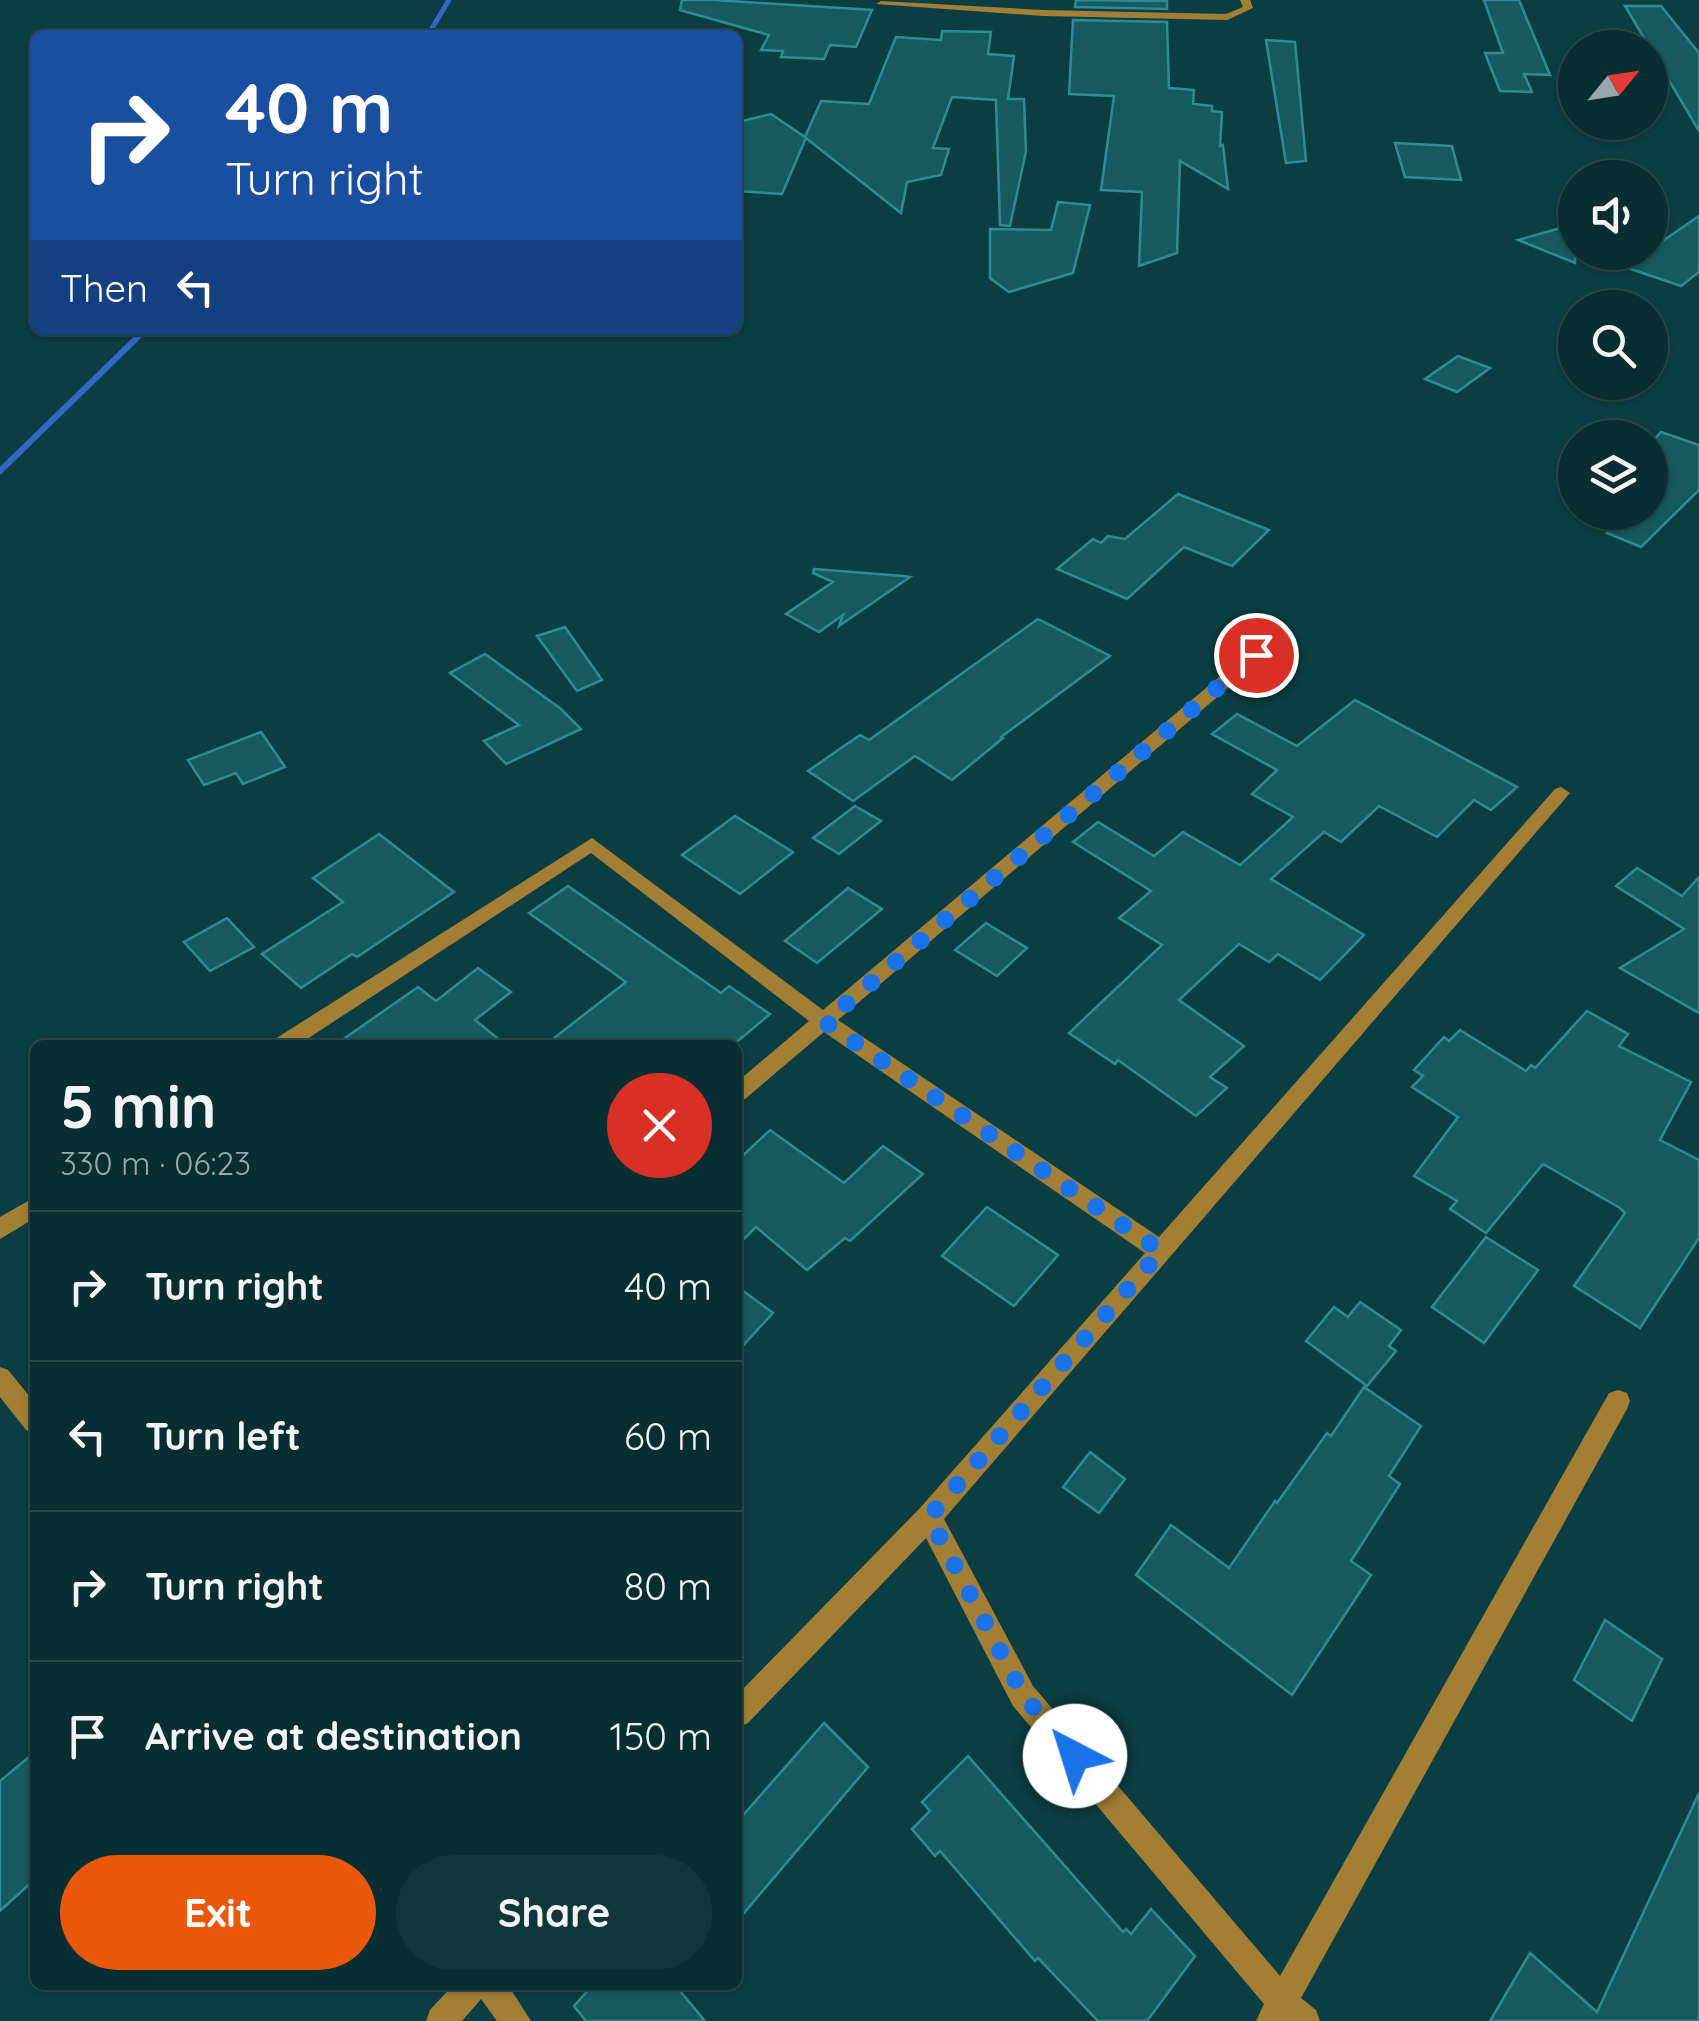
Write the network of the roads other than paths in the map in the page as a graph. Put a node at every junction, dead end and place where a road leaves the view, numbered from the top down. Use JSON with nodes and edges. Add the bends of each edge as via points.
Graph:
{"nodes":[{"id":1,"x":1245,"y":0,"type":"edge"},
{"id":2,"x":882,"y":4,"type":"dead end"},
{"id":3,"x":1256,"y":655,"type":"dead end"},
{"id":4,"x":1560,"y":793,"type":"dead end"},
{"id":5,"x":825,"y":1022,"type":"junction"},
{"id":6,"x":290,"y":1040,"type":"edge"},
{"id":7,"x":742,"y":1090,"type":"edge"},
{"id":8,"x":30,"y":1209,"type":"edge"},
{"id":9,"x":0,"y":1229,"type":"edge"},
{"id":10,"x":1161,"y":1251,"type":"junction"},
{"id":11,"x":0,"y":1378,"type":"edge"},
{"id":12,"x":1618,"y":1401,"type":"dead end"},
{"id":13,"x":30,"y":1416,"type":"edge"},
{"id":14,"x":929,"y":1517,"type":"junction"},
{"id":15,"x":742,"y":1710,"type":"edge"},
{"id":16,"x":468,"y":1990,"type":"edge"},
{"id":17,"x":493,"y":1990,"type":"edge"},
{"id":18,"x":1276,"y":2011,"type":"edge"},
{"id":19,"x":440,"y":2021,"type":"edge"},
{"id":20,"x":516,"y":2021,"type":"edge"},
{"id":21,"x":1306,"y":2021,"type":"edge"}],
"edges":[{"from":1,"to":2,"type":"street","via":[[1248,8],[1226,17]]},
{"from":3,"to":5,"type":"street"},
{"from":4,"to":10,"type":"street"},
{"from":5,"to":6,"type":"street","via":[[592,844]]},
{"from":5,"to":7,"type":"street"},
{"from":5,"to":10,"type":"street"},
{"from":8,"to":9,"type":"street"},
{"from":10,"to":14,"type":"street"},
{"from":11,"to":13,"type":"street"},
{"from":12,"to":18,"type":"street"},
{"from":14,"to":15,"type":"street"},
{"from":14,"to":18,"type":"street","via":[[1024,1696]]},
{"from":16,"to":19,"type":"street"},
{"from":17,"to":20,"type":"street"},
{"from":18,"to":21,"type":"street"}]}
